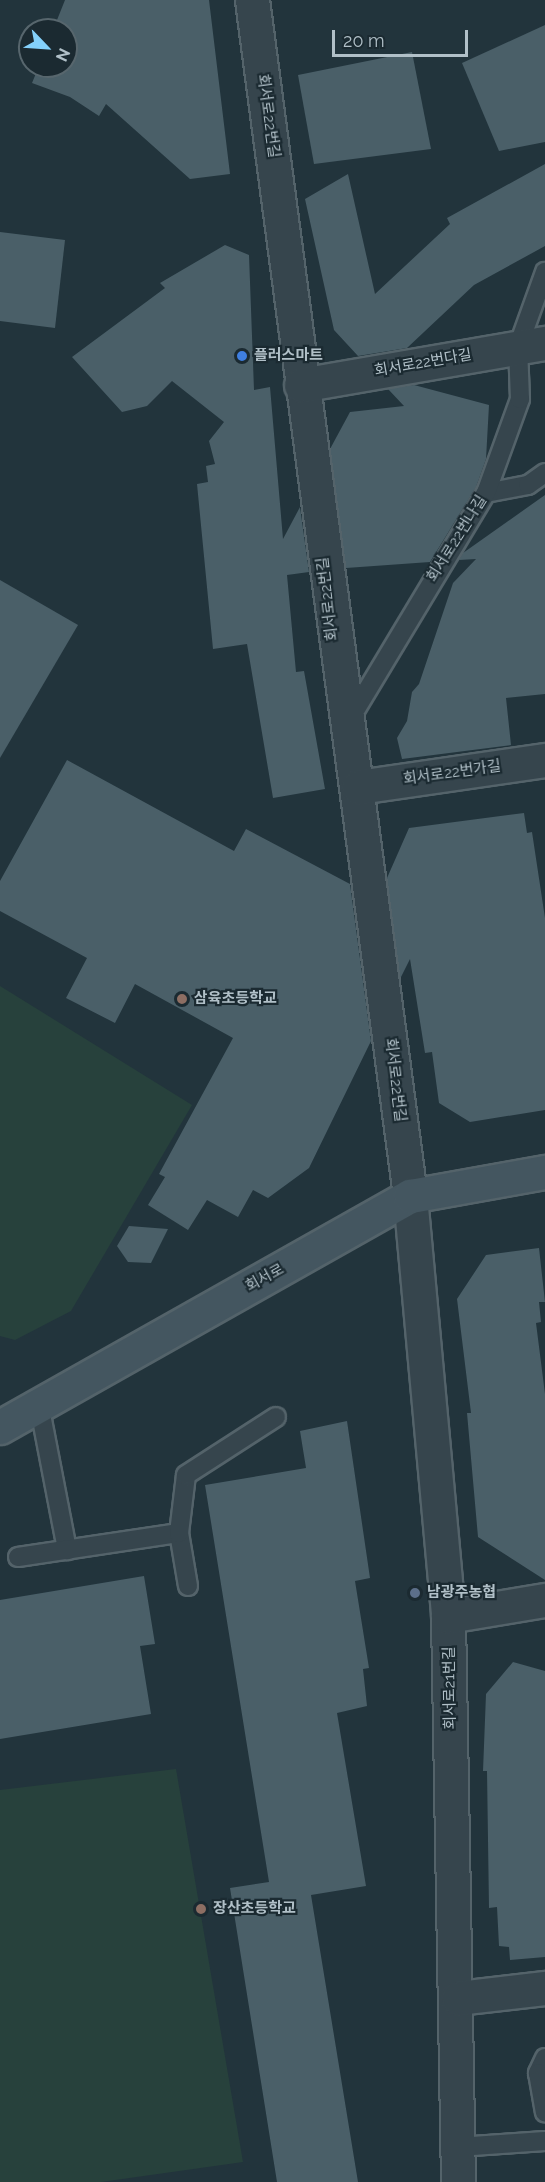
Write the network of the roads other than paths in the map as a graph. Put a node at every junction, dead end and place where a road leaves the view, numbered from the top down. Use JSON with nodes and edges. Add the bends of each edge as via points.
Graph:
{"nodes":[{"id":1,"x":252,"y":0,"type":"edge"},
{"id":2,"x":545,"y":272,"type":"edge"},
{"id":3,"x":532,"y":345,"type":"edge"},
{"id":4,"x":302,"y":385,"type":"junction"},
{"id":5,"x":545,"y":473,"type":"edge"},
{"id":6,"x":486,"y":493,"type":"junction"},
{"id":7,"x":347,"y":723,"type":"junction"},
{"id":8,"x":545,"y":759,"type":"edge"},
{"id":9,"x":358,"y":787,"type":"junction"},
{"id":10,"x":545,"y":1172,"type":"edge"},
{"id":11,"x":410,"y":1196,"type":"junction"},
{"id":12,"x":39,"y":1404,"type":"junction"},
{"id":13,"x":276,"y":1418,"type":"dead end"},
{"id":14,"x":3,"y":1421,"type":"edge"},
{"id":15,"x":179,"y":1533,"type":"junction"},
{"id":16,"x":67,"y":1550,"type":"junction"},
{"id":17,"x":18,"y":1557,"type":"dead end"},
{"id":18,"x":188,"y":1586,"type":"dead end"},
{"id":19,"x":545,"y":1600,"type":"edge"},
{"id":20,"x":448,"y":1616,"type":"junction"},
{"id":21,"x":545,"y":1988,"type":"edge"},
{"id":22,"x":458,"y":1998,"type":"junction"},
{"id":23,"x":545,"y":2058,"type":"edge"},
{"id":24,"x":545,"y":2112,"type":"edge"},
{"id":25,"x":545,"y":2141,"type":"edge"},
{"id":26,"x":458,"y":2147,"type":"junction"},
{"id":27,"x":458,"y":2182,"type":"edge"}],
"edges":[{"from":1,"to":4,"type":"street","name":"회서로22번길"},
{"from":2,"to":3,"type":"lane","name":"회서로22번나길"},
{"from":3,"to":4,"type":"street","name":"회서로22번다길"},
{"from":3,"to":6,"type":"lane","name":"회서로22번나길","via":[[520,399]]},
{"from":4,"to":7,"type":"street","name":"회서로22번길"},
{"from":5,"to":6,"type":"lane","via":[[528,485]]},
{"from":6,"to":7,"type":"lane","name":"회서로22번나길"},
{"from":7,"to":9,"type":"street","name":"회서로22번길"},
{"from":8,"to":9,"type":"street","name":"회서로22번가길"},
{"from":9,"to":11,"type":"street","name":"회서로22번길"},
{"from":10,"to":11,"type":"street","name":"회서로"},
{"from":11,"to":12,"type":"street","name":"회서로"},
{"from":11,"to":20,"type":"street","name":"회서로21번길"},
{"from":12,"to":14,"type":"street","name":"회서로"},
{"from":12,"to":16,"type":"lane"},
{"from":13,"to":15,"type":"lane","via":[[186,1475]]},
{"from":15,"to":16,"type":"lane"},
{"from":15,"to":18,"type":"lane"},
{"from":16,"to":17,"type":"lane"},
{"from":19,"to":20,"type":"street"},
{"from":20,"to":22,"type":"street","name":"회서로21번길"},
{"from":21,"to":22,"type":"street"},
{"from":22,"to":26,"type":"street","name":"회서로21번길"},
{"from":23,"to":24,"type":"lane","via":[[538,2073]]},
{"from":25,"to":26,"type":"lane"},
{"from":26,"to":27,"type":"street","name":"회서로21번길"}]}
